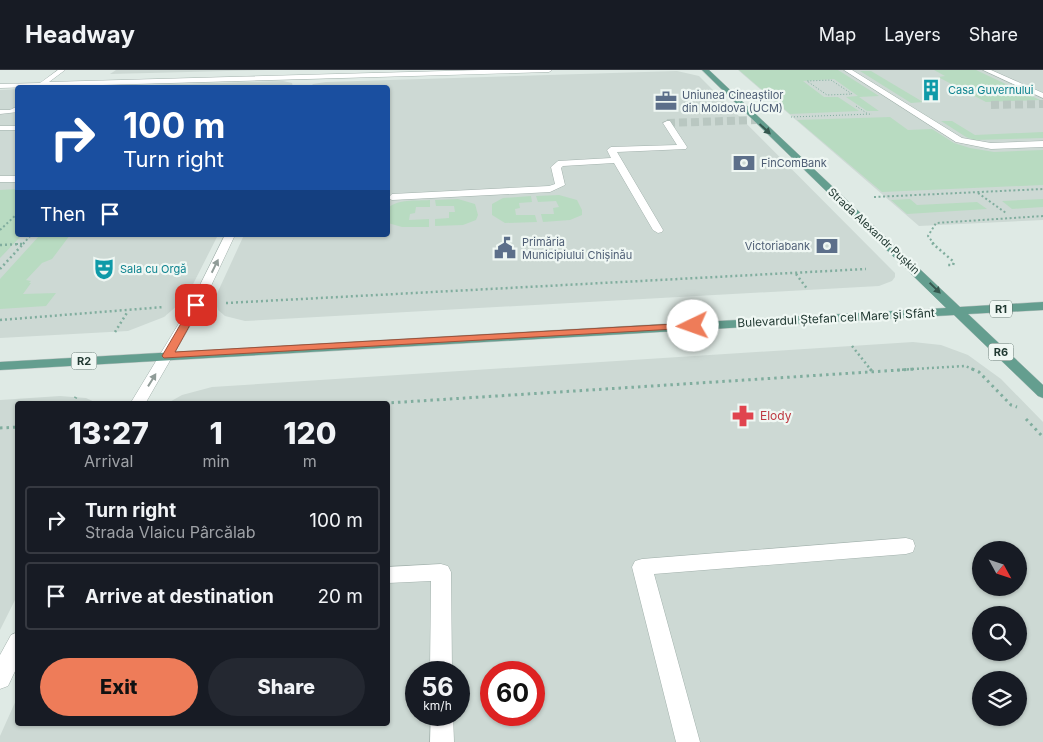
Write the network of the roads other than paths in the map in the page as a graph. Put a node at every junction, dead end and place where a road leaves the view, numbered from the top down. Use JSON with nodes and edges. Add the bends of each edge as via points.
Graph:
{"nodes":[{"id":1,"x":62,"y":70,"type":"edge"},
{"id":2,"x":549,"y":70,"type":"edge"},
{"id":3,"x":705,"y":70,"type":"edge"},
{"id":4,"x":847,"y":70,"type":"edge"},
{"id":5,"x":986,"y":70,"type":"edge"},
{"id":6,"x":308,"y":77,"type":"edge"},
{"id":7,"x":47,"y":85,"type":"edge"},
{"id":8,"x":88,"y":85,"type":"edge"},
{"id":9,"x":0,"y":86,"type":"edge"},
{"id":10,"x":15,"y":86,"type":"edge"},
{"id":11,"x":1043,"y":96,"type":"edge"},
{"id":12,"x":15,"y":110,"type":"edge"},
{"id":13,"x":0,"y":112,"type":"edge"},
{"id":14,"x":667,"y":123,"type":"dead end"},
{"id":15,"x":0,"y":128,"type":"edge"},
{"id":16,"x":15,"y":128,"type":"edge"},
{"id":17,"x":1043,"y":144,"type":"edge"},
{"id":18,"x":616,"y":160,"type":"junction"},
{"id":19,"x":15,"y":178,"type":"edge"},
{"id":20,"x":0,"y":179,"type":"edge"},
{"id":21,"x":392,"y":197,"type":"dead end"},
{"id":22,"x":658,"y":230,"type":"dead end"},
{"id":23,"x":229,"y":237,"type":"edge"},
{"id":24,"x":1043,"y":306,"type":"edge"},
{"id":25,"x":959,"y":311,"type":"junction"},
{"id":26,"x":168,"y":356,"type":"junction"},
{"id":27,"x":0,"y":366,"type":"edge"},
{"id":28,"x":1043,"y":393,"type":"edge"},
{"id":29,"x":139,"y":401,"type":"edge"},
{"id":30,"x":906,"y":546,"type":"dead end"},
{"id":31,"x":390,"y":576,"type":"edge"},
{"id":32,"x":15,"y":648,"type":"edge"},
{"id":33,"x":441,"y":661,"type":"edge"},
{"id":34,"x":0,"y":678,"type":"edge"},
{"id":35,"x":442,"y":726,"type":"edge"},
{"id":36,"x":442,"y":742,"type":"edge"},
{"id":37,"x":688,"y":742,"type":"edge"}],
"edges":[{"from":1,"to":7,"type":"street"},
{"from":2,"to":6,"type":"street"},
{"from":3,"to":25,"type":"main road","name":"Strada Alexandr Pușkin","one_way":true},
{"from":4,"to":17,"type":"street","via":[[959,140],[991,146]]},
{"from":5,"to":11,"type":"street"},
{"from":6,"to":8,"type":"street"},
{"from":9,"to":10,"type":"street"},
{"from":12,"to":13,"type":"street"},
{"from":14,"to":18,"type":"street","via":[[683,147],[611,150]]},
{"from":15,"to":16,"type":"street"},
{"from":18,"to":21,"type":"street","via":[[561,162],[556,168],[560,185],[550,189]]},
{"from":18,"to":22,"type":"street"},
{"from":19,"to":20,"type":"street"},
{"from":26,"to":23,"type":"street","one_way":true},
{"from":24,"to":25,"type":"main road","name":"Bulevardul Ștefan cel Mare și Sfânt","number":"R1"},
{"from":25,"to":26,"type":"main road","name":"Bulevardul Ștefan cel Mare și Sfânt","number":"R2"},
{"from":25,"to":28,"type":"main road","name":"Strada Alexandr Pușkin","number":"R6"},
{"from":26,"to":27,"type":"main road","name":"Bulevardul Ștefan cel Mare și Sfânt","number":"R2"},
{"from":29,"to":26,"type":"street","one_way":true},
{"from":30,"to":37,"type":"street","via":[[642,567]]},
{"from":31,"to":33,"type":"street","via":[[441,572]]},
{"from":32,"to":34,"type":"street"},
{"from":35,"to":36,"type":"street"}]}
